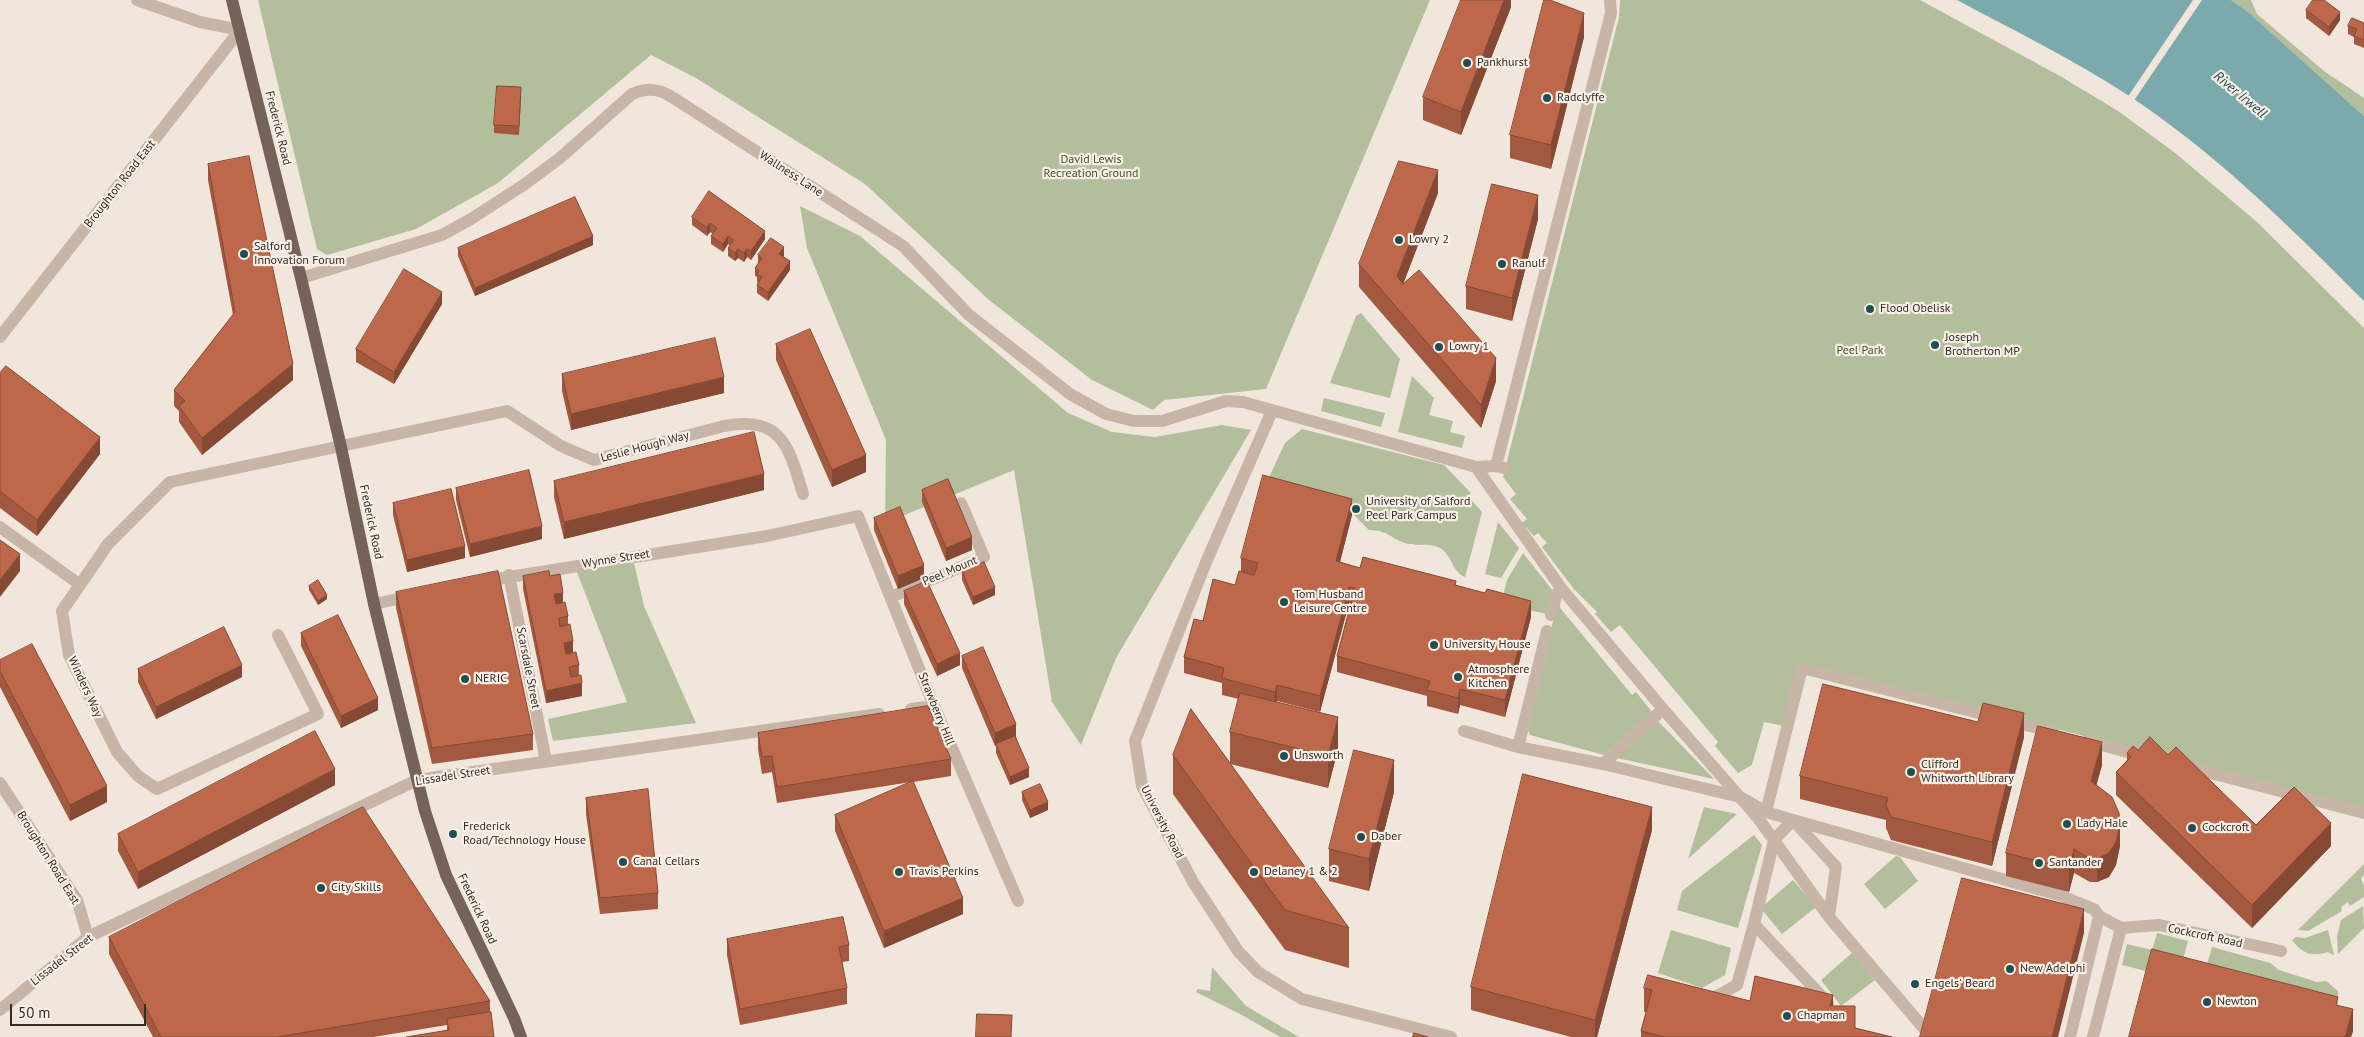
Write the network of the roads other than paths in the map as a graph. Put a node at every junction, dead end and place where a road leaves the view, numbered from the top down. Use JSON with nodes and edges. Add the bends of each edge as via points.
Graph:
{"nodes":[{"id":1,"x":232,"y":0,"type":"edge"},
{"id":2,"x":1610,"y":0,"type":"edge"},
{"id":3,"x":145,"y":1,"type":"edge"},
{"id":4,"x":240,"y":30,"type":"junction"},
{"id":5,"x":301,"y":278,"type":"junction"},
{"id":6,"x":0,"y":337,"type":"edge"},
{"id":7,"x":1272,"y":411,"type":"junction"},
{"id":8,"x":341,"y":447,"type":"junction"},
{"id":9,"x":1476,"y":467,"type":"junction"},
{"id":10,"x":803,"y":494,"type":"dead end"},
{"id":11,"x":961,"y":503,"type":"dead end"},
{"id":12,"x":858,"y":516,"type":"joint"},
{"id":13,"x":0,"y":526,"type":"edge"},
{"id":14,"x":509,"y":575,"type":"junction"},
{"id":15,"x":79,"y":584,"type":"junction"},
{"id":16,"x":471,"y":584,"type":"edge"},
{"id":17,"x":1561,"y":588,"type":"junction"},
{"id":18,"x":422,"y":594,"type":"edge"},
{"id":19,"x":890,"y":598,"type":"junction"},
{"id":20,"x":374,"y":604,"type":"junction"},
{"id":21,"x":1551,"y":615,"type":"dead end"},
{"id":22,"x":1547,"y":631,"type":"dead end"},
{"id":23,"x":278,"y":635,"type":"dead end"},
{"id":24,"x":934,"y":706,"type":"junction"},
{"id":25,"x":1663,"y":709,"type":"junction"},
{"id":26,"x":1464,"y":731,"type":"dead end"},
{"id":27,"x":1518,"y":747,"type":"junction"},
{"id":28,"x":2155,"y":759,"type":"edge"},
{"id":29,"x":546,"y":761,"type":"junction"},
{"id":30,"x":1603,"y":764,"type":"junction"},
{"id":31,"x":2174,"y":764,"type":"edge"},
{"id":32,"x":417,"y":780,"type":"junction"},
{"id":33,"x":0,"y":783,"type":"edge"},
{"id":34,"x":1740,"y":797,"type":"junction"},
{"id":35,"x":1766,"y":812,"type":"junction"},
{"id":36,"x":2364,"y":813,"type":"edge"},
{"id":37,"x":1793,"y":820,"type":"junction"},
{"id":38,"x":1774,"y":840,"type":"junction"},
{"id":39,"x":1018,"y":901,"type":"dead end"},
{"id":40,"x":2099,"y":916,"type":"junction"},
{"id":41,"x":1829,"y":917,"type":"junction"},
{"id":42,"x":1754,"y":924,"type":"junction"},
{"id":43,"x":2121,"y":928,"type":"junction"},
{"id":44,"x":88,"y":937,"type":"junction"},
{"id":45,"x":2281,"y":951,"type":"dead end"},
{"id":46,"x":1706,"y":1002,"type":"edge"},
{"id":47,"x":0,"y":1010,"type":"edge"},
{"id":48,"x":1838,"y":1014,"type":"edge"},
{"id":49,"x":1928,"y":1032,"type":"edge"},
{"id":50,"x":521,"y":1037,"type":"edge"},
{"id":51,"x":1451,"y":1037,"type":"edge"},
{"id":52,"x":2070,"y":1037,"type":"edge"},
{"id":53,"x":2093,"y":1037,"type":"edge"}],
"edges":[{"from":1,"to":4,"type":"main road","name":"Frederick Road"},
{"from":2,"to":9,"type":"street","name":"Wallness Lane","via":[[1611,13],[1500,467]]},
{"from":3,"to":4,"type":"street","via":[[200,22]]},
{"from":4,"to":5,"type":"main road","name":"Frederick Road"},
{"from":4,"to":6,"type":"street","name":"Broughton Road East"},
{"from":5,"to":7,"type":"street","name":"Wallness Lane","via":[[442,235],[525,184],[560,158],[632,94],[640,90],[657,90],[903,246],[969,315],[1070,394],[1106,414],[1134,421],[1162,421],[1226,401],[1243,402]]},
{"from":5,"to":8,"type":"main road","name":"Frederick Road"},
{"from":7,"to":9,"type":"street","name":"Wallness Lane"},
{"from":7,"to":51,"type":"street","name":"University Road","via":[[1210,552],[1134,741],[1142,786],[1193,882],[1238,951],[1258,972],[1302,999]]},
{"from":8,"to":10,"type":"street","name":"Leslie Hough Way","via":[[507,411],[561,446],[594,460],[743,422],[756,424],[783,440]]},
{"from":8,"to":15,"type":"street","name":"Winders Way","via":[[170,482],[108,544]]},
{"from":8,"to":20,"type":"main road","name":"Frederick Road"},
{"from":9,"to":17,"type":"street"},
{"from":11,"to":19,"type":"street","name":"Peel Mount","via":[[984,557]]},
{"from":12,"to":14,"type":"street","name":"Wynne Street","via":[[767,536]]},
{"from":12,"to":19,"type":"street","name":"Strawberry Hill"},
{"from":13,"to":15,"type":"street"},
{"from":14,"to":16,"type":"street","name":"Wynne Street"},
{"from":14,"to":29,"type":"street","name":"Scarsdale Street"},
{"from":15,"to":23,"type":"street","name":"Winders Way","via":[[62,611],[69,655],[116,752],[138,776],[157,789],[318,714]]},
{"from":17,"to":21,"type":"street"},
{"from":17,"to":25,"type":"street"},
{"from":18,"to":20,"type":"street"},
{"from":19,"to":24,"type":"street","name":"Strawberry Hill"},
{"from":20,"to":32,"type":"main road","name":"Frederick Road"},
{"from":22,"to":27,"type":"street"},
{"from":24,"to":29,"type":"street","name":"Lissadel Street"},
{"from":24,"to":39,"type":"street","name":"Strawberry Hill"},
{"from":25,"to":30,"type":"street"},
{"from":25,"to":34,"type":"street"},
{"from":26,"to":27,"type":"street"},
{"from":27,"to":30,"type":"street"},
{"from":28,"to":35,"type":"street","via":[[1802,668]]},
{"from":29,"to":32,"type":"street","name":"Lissadel Street"},
{"from":30,"to":34,"type":"street"},
{"from":31,"to":36,"type":"street"},
{"from":32,"to":44,"type":"street","name":"Lissadel Street"},
{"from":32,"to":50,"type":"main road","name":"Frederick Road","via":[[446,875]]},
{"from":33,"to":44,"type":"street","name":"Broughton Road East","via":[[77,900]]},
{"from":34,"to":35,"type":"street"},
{"from":34,"to":38,"type":"street"},
{"from":35,"to":37,"type":"street"},
{"from":37,"to":38,"type":"street"},
{"from":37,"to":40,"type":"street","via":[[2059,894],[2094,909]]},
{"from":37,"to":41,"type":"street","via":[[1836,867]]},
{"from":38,"to":41,"type":"street"},
{"from":38,"to":42,"type":"street"},
{"from":40,"to":43,"type":"street"},
{"from":40,"to":52,"type":"street"},
{"from":41,"to":49,"type":"street"},
{"from":42,"to":46,"type":"street","via":[[1737,985]]},
{"from":42,"to":48,"type":"street"},
{"from":43,"to":45,"type":"street","name":"Cockcroft Road","via":[[2159,925]]},
{"from":43,"to":53,"type":"street"},
{"from":44,"to":47,"type":"street","name":"Lissadel Street"}]}
